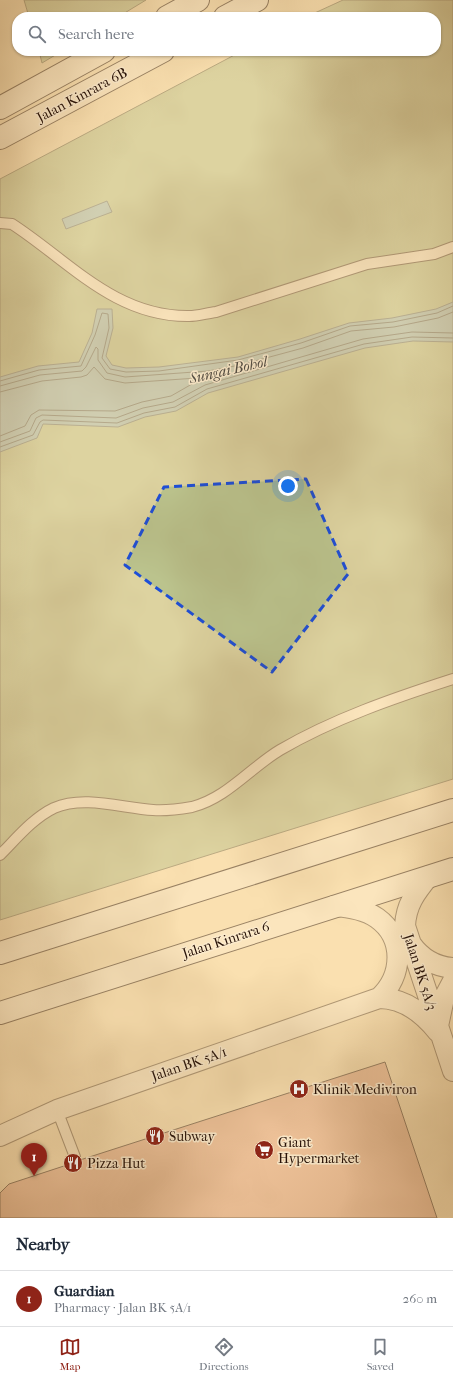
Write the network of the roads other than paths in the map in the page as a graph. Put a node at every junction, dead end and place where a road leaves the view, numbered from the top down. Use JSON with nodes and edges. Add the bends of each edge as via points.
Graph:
{"nodes":[{"id":1,"x":198,"y":0,"type":"edge"},
{"id":2,"x":256,"y":0,"type":"edge"},
{"id":3,"x":176,"y":12,"type":"edge"},
{"id":4,"x":234,"y":12,"type":"edge"},
{"id":5,"x":95,"y":56,"type":"edge"},
{"id":6,"x":154,"y":56,"type":"edge"},
{"id":7,"x":0,"y":108,"type":"edge"},
{"id":8,"x":0,"y":138,"type":"edge"},
{"id":9,"x":0,"y":222,"type":"edge"},
{"id":10,"x":453,"y":247,"type":"edge"},
{"id":11,"x":453,"y":679,"type":"edge"},
{"id":12,"x":453,"y":810,"type":"edge"},
{"id":13,"x":0,"y":855,"type":"edge"},
{"id":14,"x":453,"y":869,"type":"edge"},
{"id":15,"x":428,"y":876,"type":"junction"},
{"id":16,"x":334,"y":906,"type":"junction"},
{"id":17,"x":409,"y":940,"type":"junction"},
{"id":18,"x":0,"y":954,"type":"edge"},
{"id":19,"x":453,"y":968,"type":"edge"},
{"id":20,"x":453,"y":981,"type":"edge"},
{"id":21,"x":380,"y":998,"type":"junction"},
{"id":22,"x":0,"y":1013,"type":"edge"},
{"id":23,"x":440,"y":1031,"type":"junction"},
{"id":24,"x":453,"y":1072,"type":"edge"},
{"id":25,"x":57,"y":1110,"type":"junction"},
{"id":26,"x":0,"y":1136,"type":"edge"},
{"id":27,"x":75,"y":1157,"type":"dead end"}],
"edges":[{"from":1,"to":3,"type":"main road"},
{"from":2,"to":4,"type":"main road"},
{"from":5,"to":7,"type":"main road","name":"Jalan Kinrara 6B"},
{"from":6,"to":8,"type":"main road","name":"Jalan Kinrara 6B"},
{"from":9,"to":10,"type":"lane","via":[[12,224],[78,274],[125,303],[145,311],[190,316],[216,312],[367,264],[434,254]]},
{"from":11,"to":13,"type":"lane","via":[[324,727],[280,751],[224,792],[192,806],[154,811],[72,803],[55,808],[40,816]]},
{"from":12,"to":18,"type":"main road"},
{"from":14,"to":15,"type":"main road","name":"Jalan Kinrara 6"},
{"from":15,"to":16,"type":"main road","name":"Jalan Kinrara 6"},
{"from":15,"to":17,"type":"street","name":"Jalan BK 5A/3","via":[[408,904],[405,926]]},
{"from":16,"to":21,"type":"street","via":[[352,907],[377,918],[393,935],[398,961],[396,974],[389,989]]},
{"from":16,"to":22,"type":"main road","name":"Jalan Kinrara 6"},
{"from":17,"to":19,"type":"street","via":[[423,957],[433,963]]},
{"from":17,"to":23,"type":"street","name":"Jalan BK 5A/3"},
{"from":20,"to":23,"type":"street","via":[[444,998]]},
{"from":21,"to":23,"type":"street","name":"Jalan BK 5A/1","via":[[399,1001],[411,1007]]},
{"from":21,"to":25,"type":"street","name":"Jalan BK 5A/1"},
{"from":23,"to":24,"type":"street","name":"Jalan BK 5A/3"},
{"from":25,"to":26,"type":"street","name":"Jalan BK 5A/1"},
{"from":25,"to":27,"type":"lane"}]}
